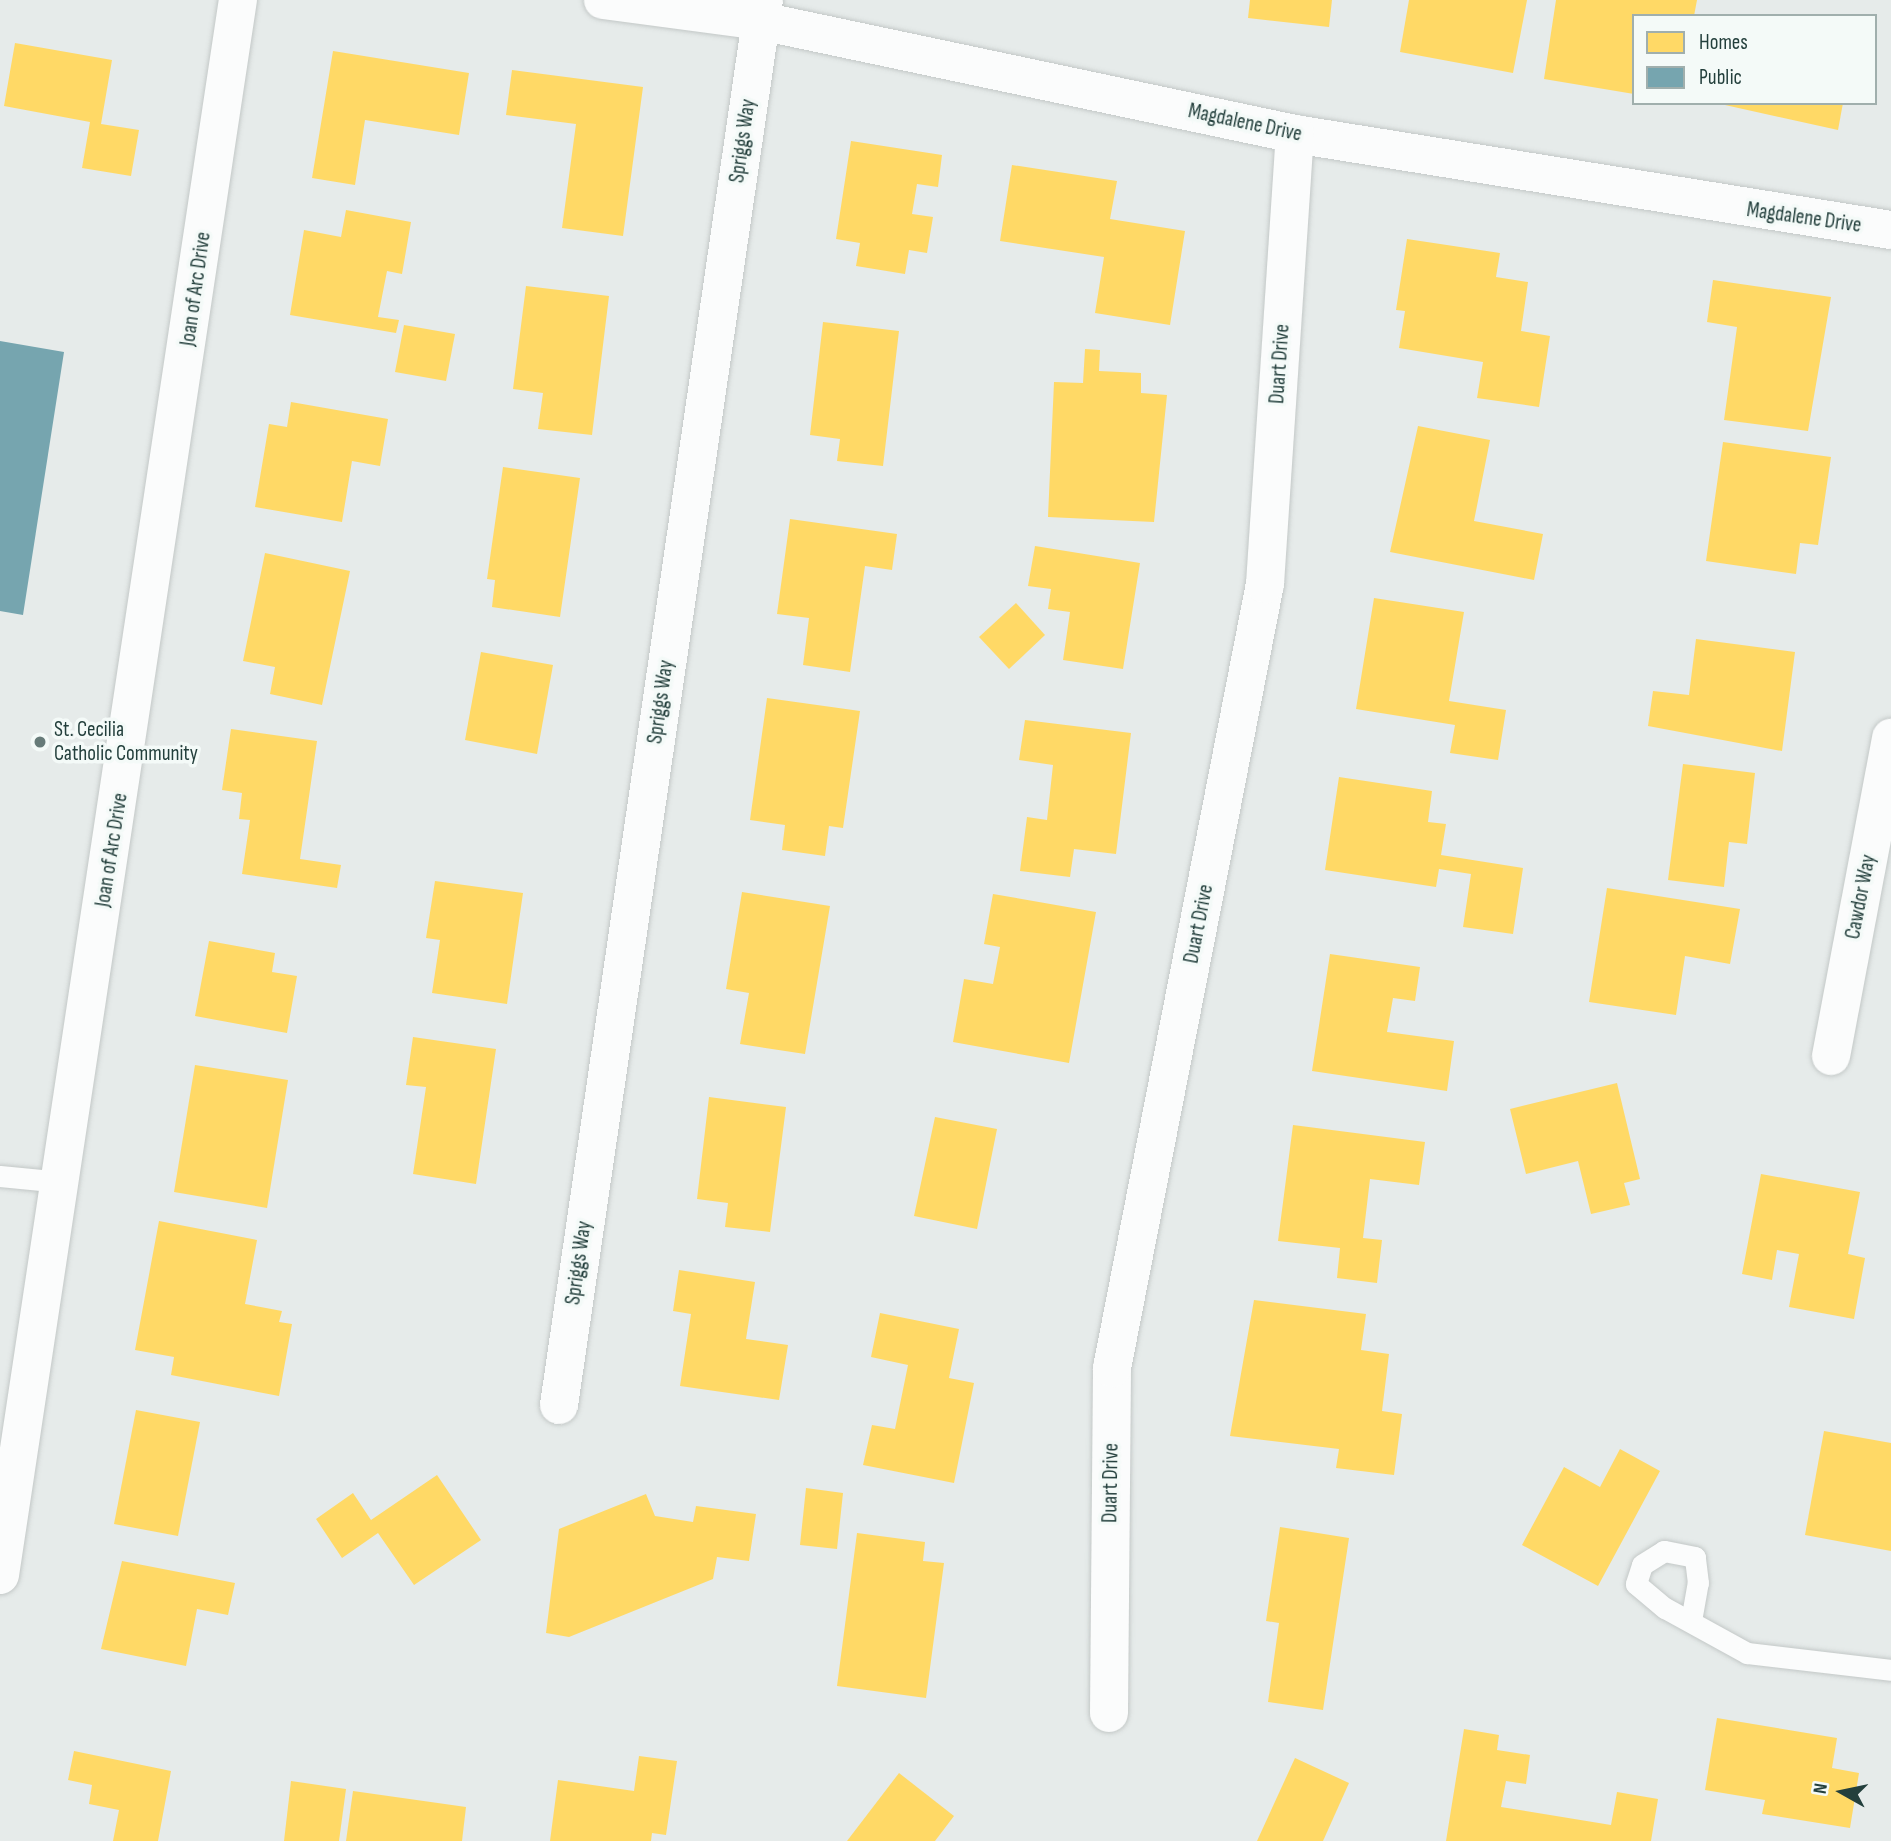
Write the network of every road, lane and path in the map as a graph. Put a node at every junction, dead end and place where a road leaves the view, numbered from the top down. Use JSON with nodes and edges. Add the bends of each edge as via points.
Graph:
{"nodes":[{"id":1,"x":238,"y":0,"type":"edge"},
{"id":2,"x":603,"y":0,"type":"edge"},
{"id":3,"x":763,"y":10,"type":"edge"},
{"id":4,"x":1295,"y":134,"type":"junction"},
{"id":5,"x":1891,"y":230,"type":"edge"},
{"id":6,"x":1891,"y":738,"type":"edge"},
{"id":7,"x":1830,"y":1056,"type":"dead end"},
{"id":8,"x":0,"y":1176,"type":"edge"},
{"id":9,"x":62,"y":1182,"type":"junction"},
{"id":10,"x":559,"y":1405,"type":"dead end"},
{"id":11,"x":5,"y":1512,"type":"edge"},
{"id":12,"x":0,"y":1575,"type":"edge"},
{"id":13,"x":1691,"y":1621,"type":"dead end"},
{"id":14,"x":1891,"y":1671,"type":"edge"},
{"id":15,"x":1110,"y":1713,"type":"dead end"}],
"edges":[{"from":1,"to":9,"type":"street","name":"Joan of Arc Drive"},
{"from":2,"to":3,"type":"street","name":"Magdalene Drive"},
{"from":3,"to":4,"type":"street","name":"Magdalene Drive"},
{"from":3,"to":10,"type":"street","name":"Spriggs Way"},
{"from":4,"to":5,"type":"street","name":"Magdalene Drive"},
{"from":4,"to":15,"type":"street","name":"Duart Drive","via":[[1265,584],[1112,1368]]},
{"from":6,"to":7,"type":"street","name":"Cawdor Way"},
{"from":8,"to":9,"type":"lane"},
{"from":9,"to":11,"type":"street","name":"Joan of Arc Drive"},
{"from":11,"to":12,"type":"street","name":"Joan of Arc Drive"},
{"from":13,"to":14,"type":"lane","via":[[1747,1653]]}]}
